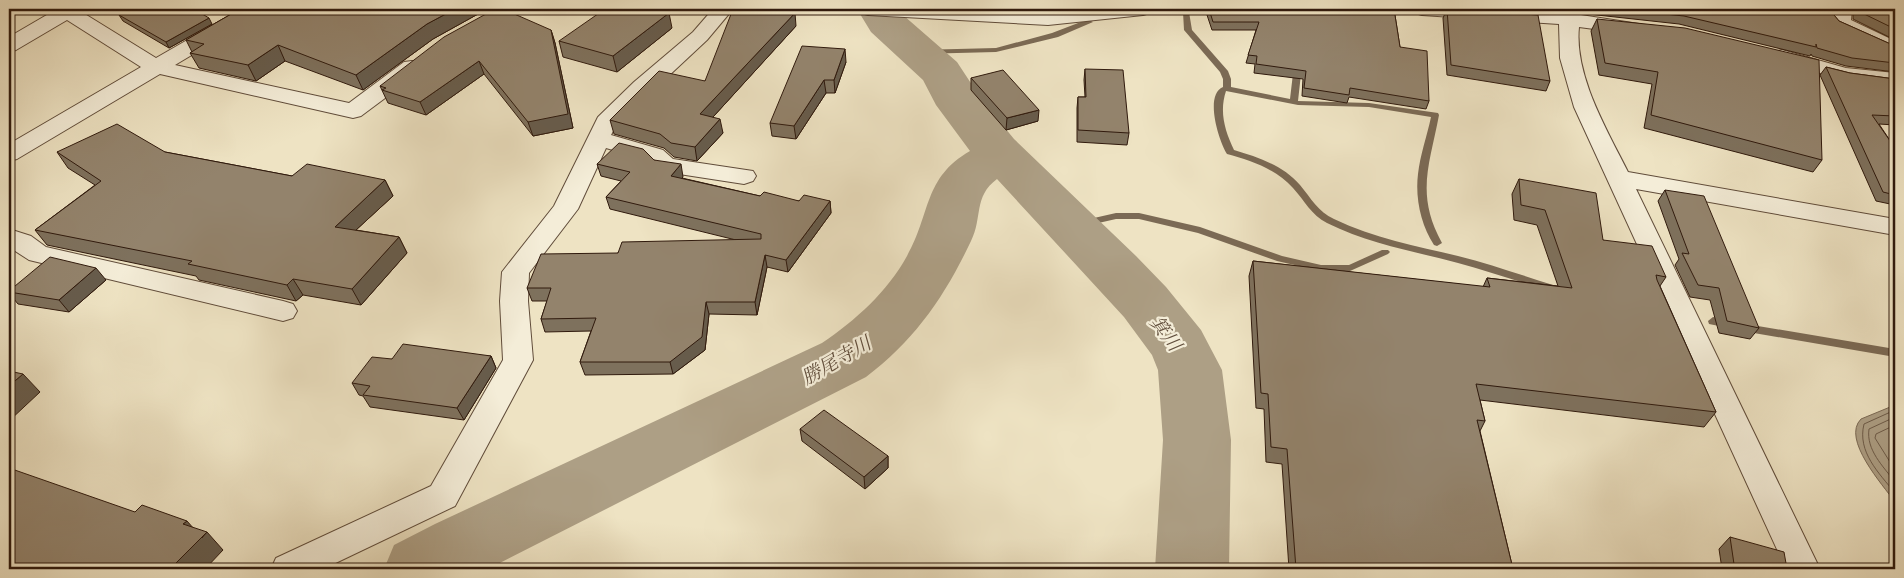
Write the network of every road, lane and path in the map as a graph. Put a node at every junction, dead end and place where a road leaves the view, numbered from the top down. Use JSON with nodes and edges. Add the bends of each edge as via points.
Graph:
{"nodes":[{"id":1,"x":255,"y":9,"type":"edge"},
{"id":2,"x":723,"y":9,"type":"edge"},
{"id":3,"x":868,"y":9,"type":"edge"},
{"id":4,"x":1143,"y":9,"type":"edge"},
{"id":5,"x":1422,"y":9,"type":"edge"},
{"id":6,"x":1842,"y":9,"type":"edge"},
{"id":7,"x":68,"y":10,"type":"edge"},
{"id":8,"x":1570,"y":14,"type":"edge"},
{"id":9,"x":1649,"y":29,"type":"edge"},
{"id":10,"x":9,"y":46,"type":"edge"},
{"id":11,"x":1895,"y":49,"type":"edge"},
{"id":12,"x":1764,"y":52,"type":"edge"},
{"id":13,"x":426,"y":56,"type":"edge"},
{"id":14,"x":156,"y":67,"type":"junction"},
{"id":15,"x":1895,"y":79,"type":"edge"},
{"id":16,"x":598,"y":139,"type":"junction"},
{"id":17,"x":9,"y":154,"type":"edge"},
{"id":18,"x":744,"y":176,"type":"dead end"},
{"id":19,"x":1619,"y":178,"type":"junction"},
{"id":20,"x":1895,"y":227,"type":"edge"},
{"id":21,"x":9,"y":238,"type":"edge"},
{"id":22,"x":284,"y":311,"type":"dead end"},
{"id":23,"x":288,"y":569,"type":"edge"},
{"id":24,"x":1803,"y":569,"type":"edge"}],
"edges":[{"from":1,"to":14,"type":"street"},
{"from":2,"to":16,"type":"street","via":[[700,36],[606,122]]},
{"from":3,"to":4,"type":"street","via":[[1048,19]]},
{"from":5,"to":8,"type":"street"},
{"from":6,"to":11,"type":"street","via":[[1842,23]]},
{"from":7,"to":10,"type":"street"},
{"from":7,"to":14,"type":"street"},
{"from":8,"to":9,"type":"street"},
{"from":8,"to":19,"type":"street","via":[[1567,30],[1574,78]]},
{"from":12,"to":15,"type":"street","via":[[1844,74]]},
{"from":13,"to":14,"type":"street","via":[[353,111]]},
{"from":14,"to":17,"type":"street"},
{"from":16,"to":18,"type":"street","via":[[654,154],[666,165]]},
{"from":16,"to":23,"type":"street","via":[[565,209],[516,272],[514,302],[518,360],[443,496]]},
{"from":19,"to":20,"type":"street"},
{"from":19,"to":24,"type":"street"},
{"from":21,"to":22,"type":"street","via":[[22,242],[38,254]]}]}
